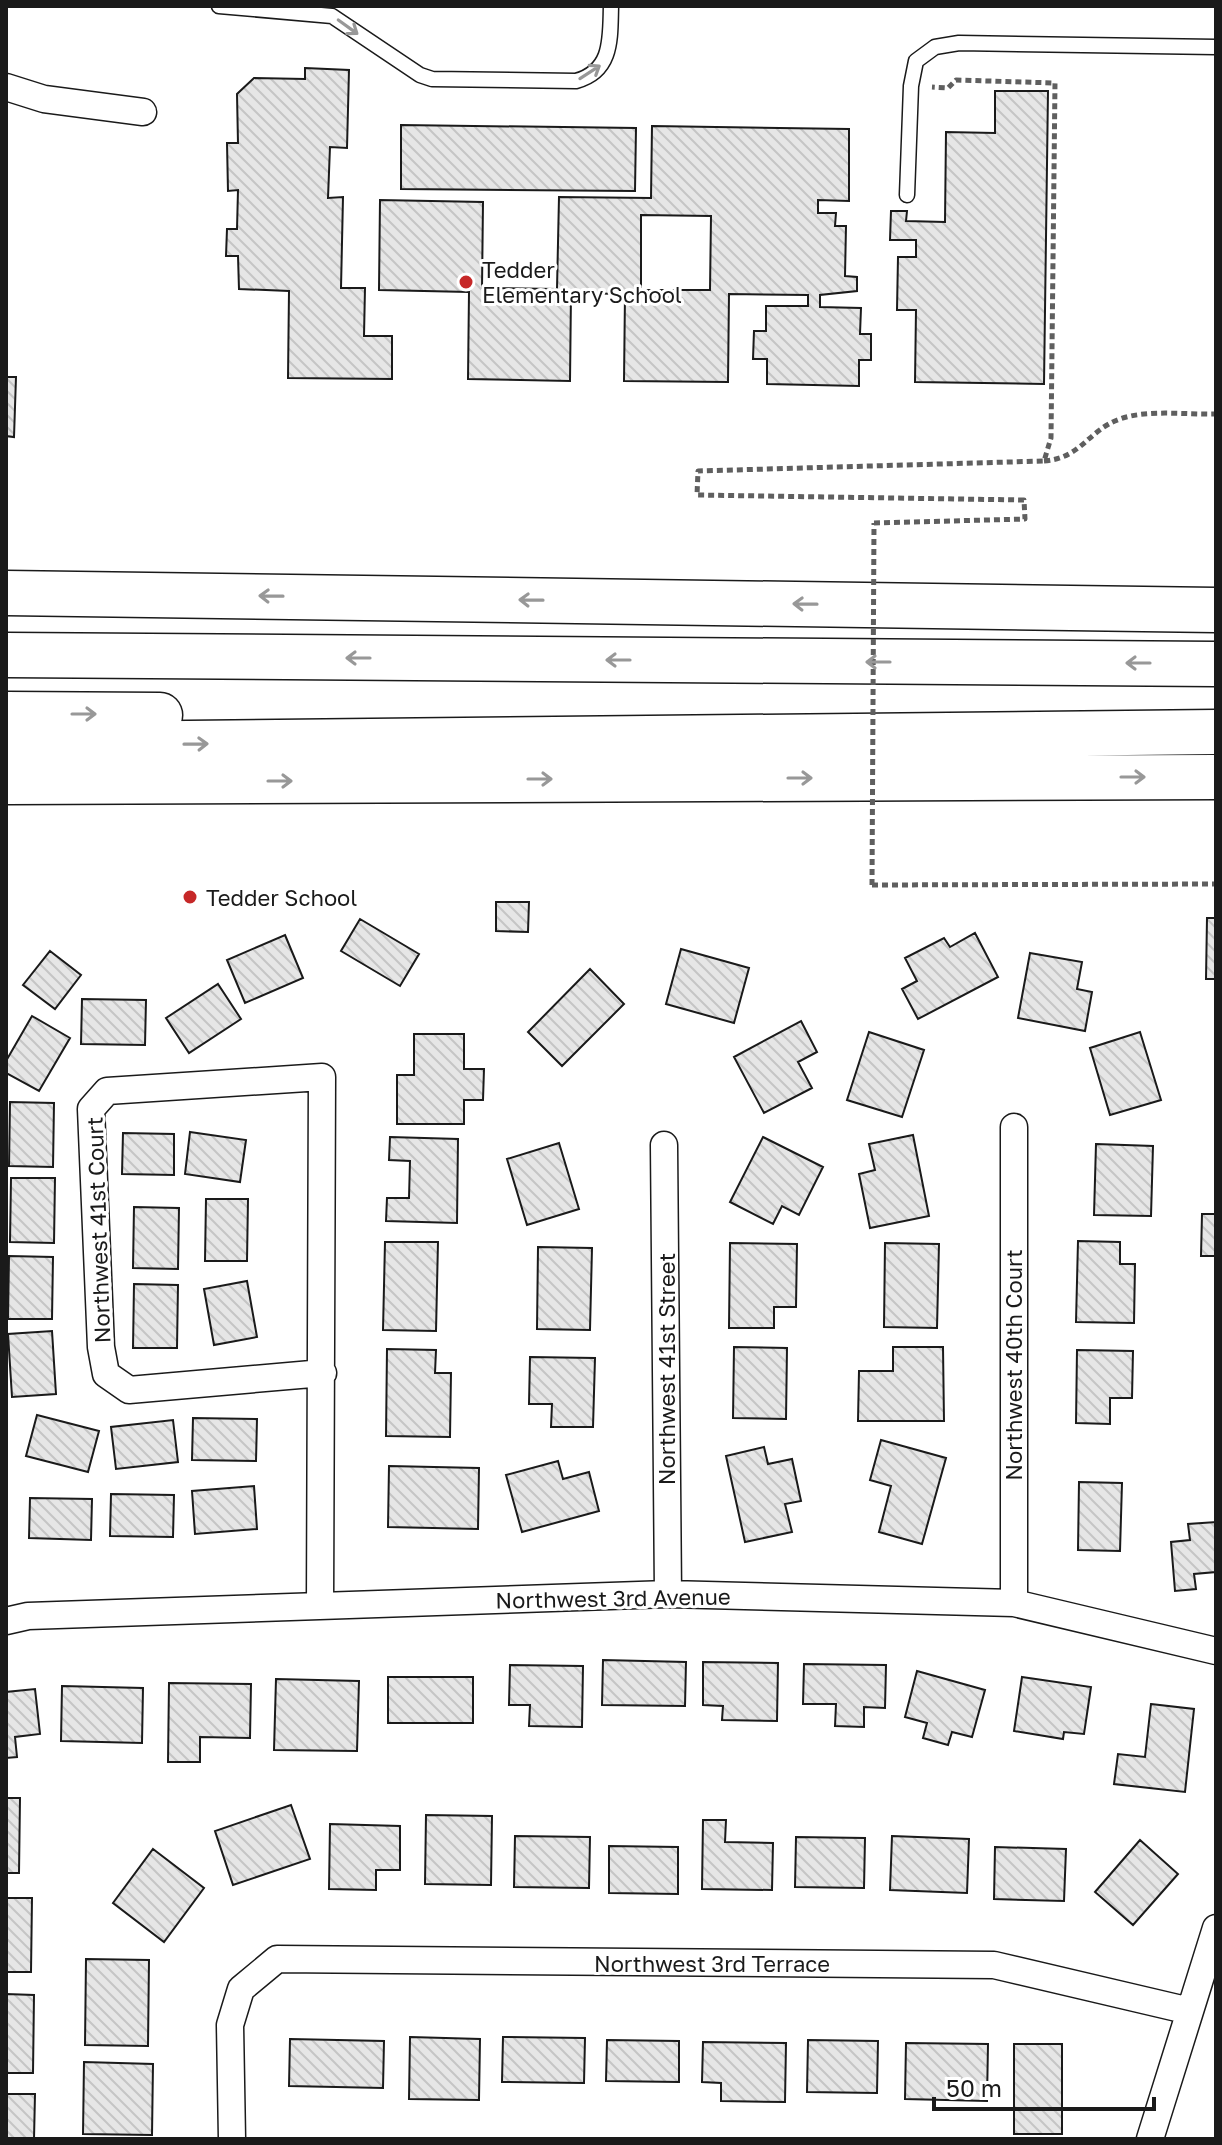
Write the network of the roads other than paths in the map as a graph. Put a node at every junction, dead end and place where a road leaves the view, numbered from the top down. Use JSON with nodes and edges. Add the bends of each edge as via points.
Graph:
{"nodes":[{"id":1,"x":219,"y":6,"type":"edge"},
{"id":2,"x":611,"y":6,"type":"edge"},
{"id":3,"x":1216,"y":47,"type":"edge"},
{"id":4,"x":6,"y":87,"type":"edge"},
{"id":5,"x":143,"y":112,"type":"dead end"},
{"id":6,"x":907,"y":195,"type":"dead end"},
{"id":7,"x":1216,"y":579,"type":"edge"},
{"id":8,"x":6,"y":593,"type":"edge"},
{"id":9,"x":911,"y":606,"type":"junction"},
{"id":10,"x":1216,"y":610,"type":"edge"},
{"id":11,"x":6,"y":655,"type":"edge"},
{"id":12,"x":1216,"y":664,"type":"edge"},
{"id":13,"x":6,"y":714,"type":"edge"},
{"id":14,"x":1090,"y":731,"type":"junction"},
{"id":15,"x":1216,"y":732,"type":"edge"},
{"id":16,"x":6,"y":745,"type":"edge"},
{"id":17,"x":1027,"y":776,"type":"junction"},
{"id":18,"x":1216,"y":777,"type":"edge"},
{"id":19,"x":6,"y":782,"type":"edge"},
{"id":20,"x":1216,"y":808,"type":"edge"},
{"id":21,"x":1014,"y":1127,"type":"dead end"},
{"id":22,"x":664,"y":1145,"type":"dead end"},
{"id":23,"x":323,"y":1373,"type":"junction"},
{"id":24,"x":668,"y":1594,"type":"junction"},
{"id":25,"x":1014,"y":1603,"type":"junction"},
{"id":26,"x":320,"y":1606,"type":"junction"},
{"id":27,"x":6,"y":1621,"type":"edge"},
{"id":28,"x":1216,"y":1651,"type":"edge"},
{"id":29,"x":1216,"y":1928,"type":"edge"},
{"id":30,"x":1190,"y":2011,"type":"junction"},
{"id":31,"x":232,"y":2139,"type":"edge"},
{"id":32,"x":1150,"y":2139,"type":"edge"}],
"edges":[{"from":1,"to":2,"type":"lane","one_way":true,"via":[[332,16],[432,79],[576,81],[603,64],[609,50]]},
{"from":3,"to":6,"type":"lane","via":[[935,47],[916,61],[911,86]]},
{"from":4,"to":5,"type":"street","via":[[44,99]]},
{"from":7,"to":9,"type":"highway"},
{"from":9,"to":8,"type":"highway","one_way":true},
{"from":9,"to":10,"type":"highway"},
{"from":12,"to":11,"type":"highway","one_way":true},
{"from":13,"to":14,"type":"highway","one_way":true,"via":[[948,723]]},
{"from":14,"to":15,"type":"highway"},
{"from":16,"to":14,"type":"highway","one_way":true},
{"from":17,"to":18,"type":"highway","one_way":true},
{"from":19,"to":17,"type":"highway","one_way":true},
{"from":17,"to":20,"type":"highway","via":[[1121,808]]},
{"from":21,"to":25,"type":"street","name":"Northwest 40th Court"},
{"from":22,"to":24,"type":"street","name":"Northwest 41st Street"},
{"from":23,"to":23,"type":"street","name":"Northwest 41st Court","via":[[129,1390],[106,1374],[91,1109],[107,1091],[322,1077]]},
{"from":23,"to":26,"type":"street","name":"Northwest 41st Court"},
{"from":24,"to":25,"type":"street","name":"Northwest 3rd Avenue"},
{"from":24,"to":26,"type":"street","name":"Northwest 3rd Avenue"},
{"from":25,"to":28,"type":"street","name":"Northwest 3rd Avenue"},
{"from":26,"to":27,"type":"street","name":"Northwest 3rd Avenue"},
{"from":29,"to":30,"type":"street"},
{"from":30,"to":31,"type":"street","name":"Northwest 3rd Terrace","via":[[994,1965],[277,1959],[241,1989],[230,2025]]},
{"from":30,"to":32,"type":"street"}]}
